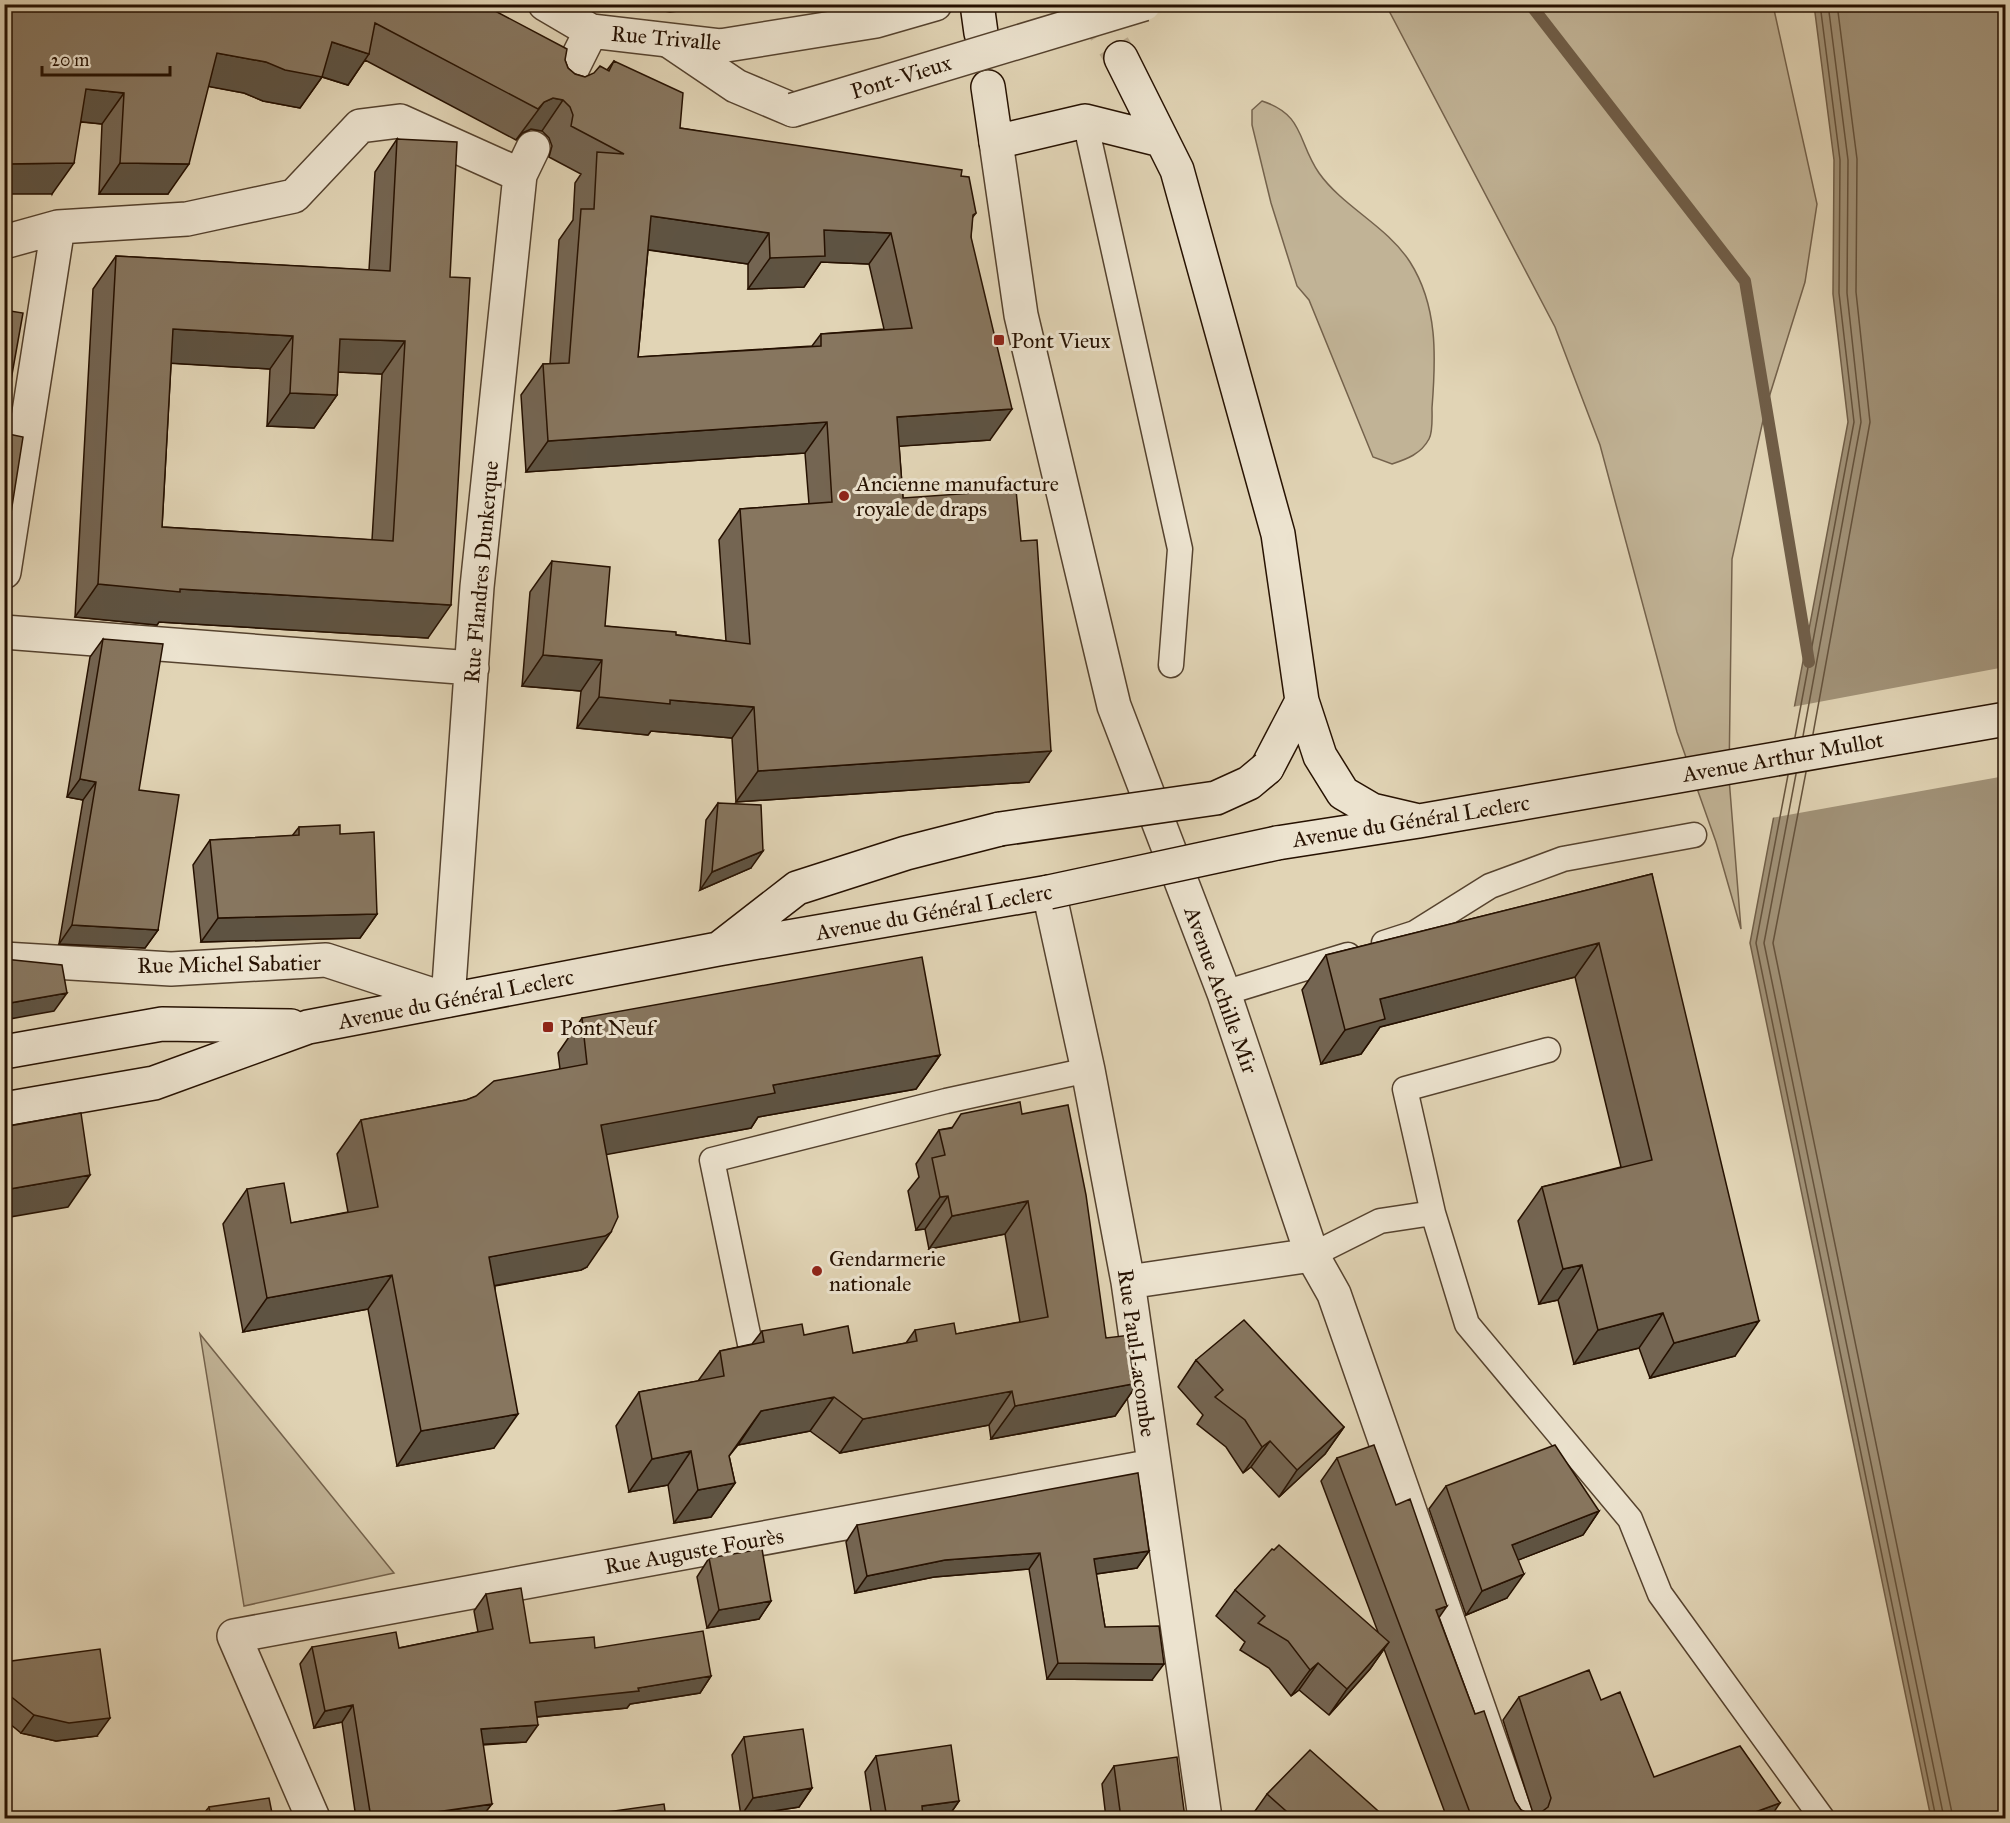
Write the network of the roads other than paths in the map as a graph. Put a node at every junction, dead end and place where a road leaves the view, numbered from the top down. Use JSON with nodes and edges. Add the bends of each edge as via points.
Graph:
{"nodes":[{"id":1,"x":545,"y":4,"type":"edge"},
{"id":2,"x":935,"y":4,"type":"edge"},
{"id":3,"x":1144,"y":4,"type":"edge"},
{"id":4,"x":591,"y":31,"type":"junction"},
{"id":5,"x":671,"y":42,"type":"junction"},
{"id":6,"x":1120,"y":58,"type":"tunnel mouth"},
{"id":7,"x":988,"y":87,"type":"dead end"},
{"id":8,"x":562,"y":89,"type":"edge"},
{"id":9,"x":1086,"y":121,"type":"junction"},
{"id":10,"x":1161,"y":140,"type":"junction"},
{"id":11,"x":996,"y":142,"type":"junction"},
{"id":12,"x":58,"y":228,"type":"junction"},
{"id":13,"x":4,"y":242,"type":"edge"},
{"id":14,"x":4,"y":572,"type":"edge"},
{"id":15,"x":4,"y":632,"type":"edge"},
{"id":16,"x":1171,"y":665,"type":"dead end"},
{"id":17,"x":472,"y":668,"type":"junction"},
{"id":18,"x":1302,"y":700,"type":"junction"},
{"id":19,"x":2006,"y":719,"type":"edge"},
{"id":20,"x":1560,"y":796,"type":"joint"},
{"id":21,"x":1419,"y":821,"type":"junction"},
{"id":22,"x":1694,"y":834,"type":"dead end"},
{"id":23,"x":1049,"y":892,"type":"junction"},
{"id":24,"x":718,"y":949,"type":"junction"},
{"id":25,"x":4,"y":959,"type":"edge"},
{"id":26,"x":1224,"y":993,"type":"junction"},
{"id":27,"x":448,"y":1000,"type":"junction"},
{"id":28,"x":308,"y":1027,"type":"junction"},
{"id":29,"x":1548,"y":1050,"type":"dead end"},
{"id":30,"x":4,"y":1052,"type":"edge"},
{"id":31,"x":1088,"y":1070,"type":"junction"},
{"id":32,"x":4,"y":1109,"type":"edge"},
{"id":33,"x":1433,"y":1213,"type":"junction"},
{"id":34,"x":1312,"y":1255,"type":"junction"},
{"id":35,"x":1128,"y":1282,"type":"junction"},
{"id":36,"x":750,"y":1344,"type":"edge"},
{"id":37,"x":1153,"y":1466,"type":"junction"},
{"id":38,"x":313,"y":1818,"type":"edge"},
{"id":39,"x":1204,"y":1818,"type":"edge"},
{"id":40,"x":1517,"y":1818,"type":"edge"},
{"id":41,"x":1822,"y":1818,"type":"edge"}],
"edges":[{"from":1,"to":4,"type":"street","name":"Rue Trivalle"},
{"from":2,"to":5,"type":"street","name":"Rue Trivalle","via":[[876,21],[720,45]]},
{"from":3,"to":5,"type":"street","name":"Pont-Vieux","bridge":true,"via":[[793,110],[736,86]]},
{"from":4,"to":5,"type":"street","name":"Rue Trivalle"},
{"from":4,"to":8,"type":"street"},
{"from":6,"to":10,"type":"street"},
{"from":7,"to":11,"type":"street","name":"Avenue Achille Mir"},
{"from":9,"to":10,"type":"street"},
{"from":9,"to":11,"type":"street"},
{"from":9,"to":16,"type":"lane","via":[[1180,549]]},
{"from":10,"to":18,"type":"street","via":[[1177,170],[1278,534]]},
{"from":11,"to":26,"type":"street","name":"Avenue Achille Mir","via":[[1021,315],[1114,706]]},
{"from":12,"to":13,"type":"street"},
{"from":12,"to":14,"type":"street"},
{"from":12,"to":17,"type":"street","name":"Rue Flandres Dunkerque","via":[[187,219],[294,196],[360,126],[400,121],[526,162],[477,587]]},
{"from":15,"to":17,"type":"street"},
{"from":17,"to":27,"type":"street","name":"Rue Flandres Dunkerque"},
{"from":18,"to":21,"type":"street","via":[[1320,756],[1343,793],[1372,810]]},
{"from":18,"to":24,"type":"street","bridge":true,"via":[[1267,768],[1250,783],[1216,798],[1000,829],[906,853],[797,888]]},
{"from":19,"to":20,"type":"street","name":"Avenue Arthur Mullot"},
{"from":20,"to":21,"type":"street","name":"Avenue du Général Leclerc"},
{"from":21,"to":23,"type":"street","name":"Avenue du Général Leclerc","bridge":true,"via":[[1278,843]]},
{"from":22,"to":26,"type":"lane","via":[[1563,859],[1490,886],[1415,933]]},
{"from":23,"to":24,"type":"street","name":"Avenue du Général Leclerc"},
{"from":23,"to":31,"type":"street","name":"Rue Paul Lacombe"},
{"from":24,"to":27,"type":"street","name":"Avenue du Général Leclerc"},
{"from":25,"to":27,"type":"street","name":"Rue Michel Sabatier","via":[[171,969],[326,960]]},
{"from":26,"to":34,"type":"street","name":"Avenue Achille Mir"},
{"from":27,"to":28,"type":"street","name":"Avenue du Général Leclerc"},
{"from":28,"to":30,"type":"street","name":"Avenue du Général Leclerc","via":[[162,1024]]},
{"from":28,"to":32,"type":"street","name":"Avenue du Général Leclerc","via":[[154,1083]]},
{"from":29,"to":33,"type":"lane","via":[[1405,1089]]},
{"from":31,"to":35,"type":"street","name":"Rue Paul Lacombe"},
{"from":31,"to":36,"type":"lane","via":[[712,1160]]},
{"from":33,"to":34,"type":"lane","via":[[1380,1221]]},
{"from":33,"to":41,"type":"lane","via":[[1467,1324],[1630,1519],[1660,1594]]},
{"from":34,"to":35,"type":"street"},
{"from":34,"to":40,"type":"street","name":"Avenue Achille Mir","via":[[1334,1294]]},
{"from":35,"to":37,"type":"street","name":"Rue Paul Lacombe"},
{"from":37,"to":38,"type":"street","name":"Rue Auguste Fourès","via":[[234,1636]]},
{"from":37,"to":39,"type":"street","name":"Rue Paul Lacombe"}]}
